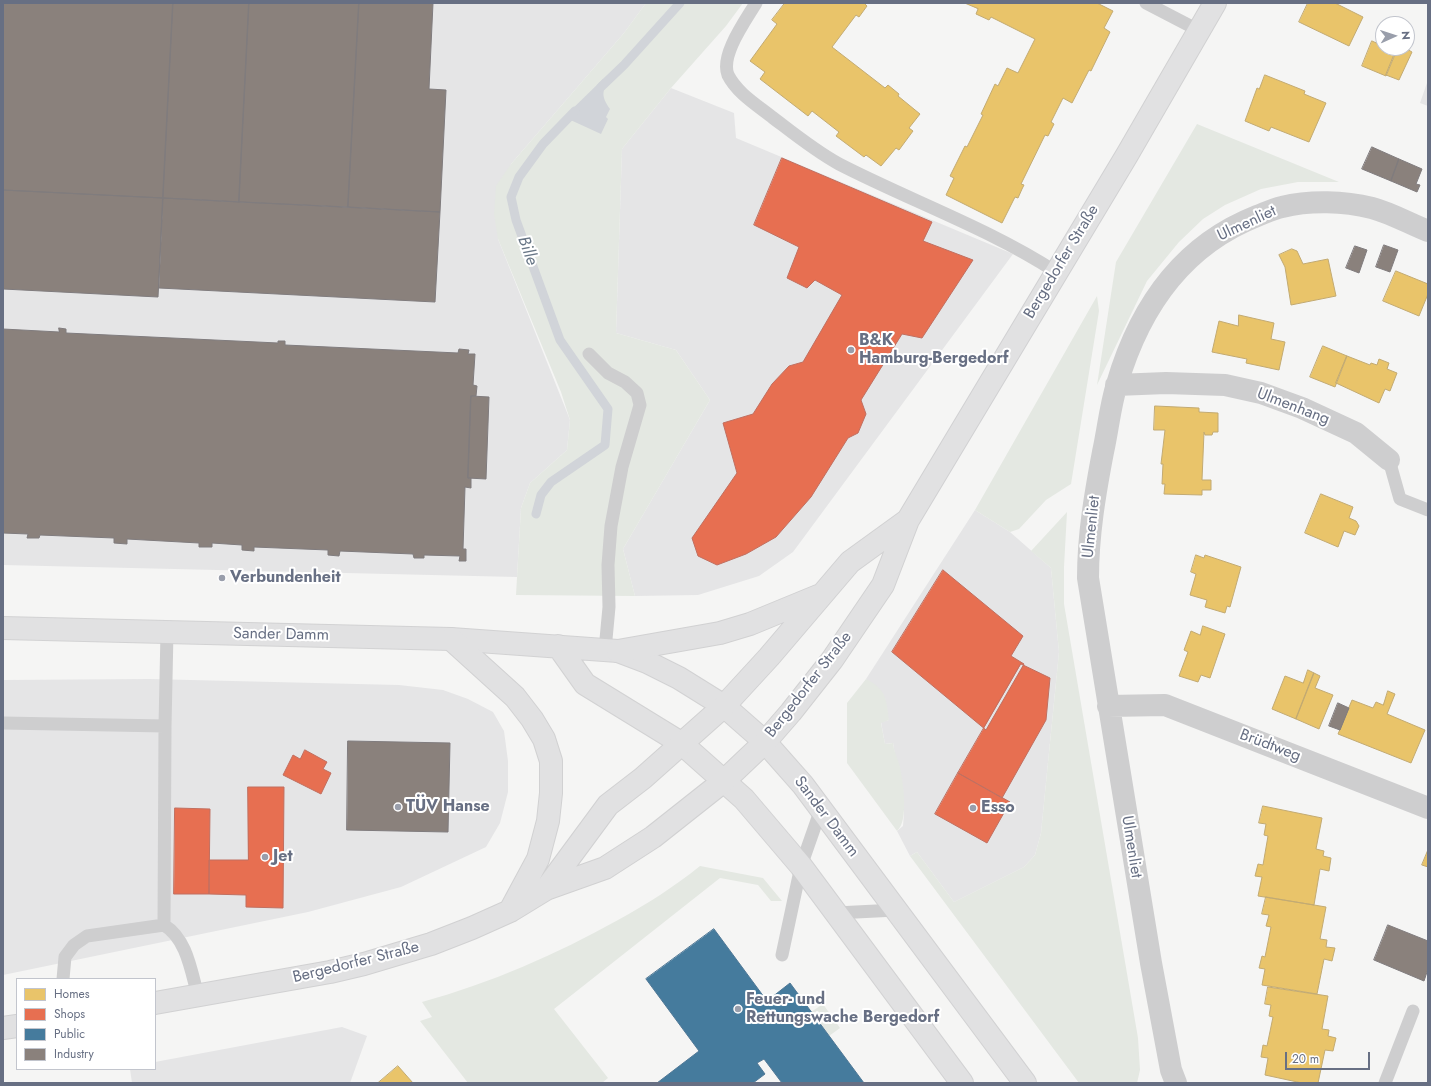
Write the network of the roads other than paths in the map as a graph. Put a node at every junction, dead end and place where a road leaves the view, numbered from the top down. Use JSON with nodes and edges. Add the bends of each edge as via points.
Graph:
{"nodes":[{"id":1,"x":756,"y":3,"type":"edge"},
{"id":2,"x":1146,"y":3,"type":"edge"},
{"id":3,"x":1215,"y":3,"type":"edge"},
{"id":4,"x":1198,"y":30,"type":"junction"},
{"id":5,"x":1428,"y":231,"type":"edge"},
{"id":6,"x":1056,"y":272,"type":"junction"},
{"id":7,"x":589,"y":354,"type":"dead end"},
{"id":8,"x":1116,"y":385,"type":"junction"},
{"id":9,"x":1389,"y":460,"type":"joint"},
{"id":10,"x":1428,"y":510,"type":"edge"},
{"id":11,"x":908,"y":520,"type":"junction"},
{"id":12,"x":825,"y":593,"type":"junction"},
{"id":13,"x":3,"y":628,"type":"edge"},
{"id":14,"x":167,"y":632,"type":"junction"},
{"id":15,"x":451,"y":639,"type":"junction"},
{"id":16,"x":558,"y":646,"type":"junction"},
{"id":17,"x":611,"y":650,"type":"junction"},
{"id":18,"x":724,"y":706,"type":"junction"},
{"id":19,"x":1108,"y":706,"type":"junction"},
{"id":20,"x":3,"y":722,"type":"edge"},
{"id":21,"x":165,"y":726,"type":"junction"},
{"id":22,"x":765,"y":742,"type":"junction"},
{"id":23,"x":681,"y":743,"type":"junction"},
{"id":24,"x":725,"y":780,"type":"junction"},
{"id":25,"x":1428,"y":808,"type":"edge"},
{"id":26,"x":821,"y":809,"type":"junction"},
{"id":27,"x":801,"y":866,"type":"junction"},
{"id":28,"x":546,"y":889,"type":"junction"},
{"id":29,"x":896,"y":910,"type":"junction"},
{"id":30,"x":510,"y":911,"type":"junction"},
{"id":31,"x":836,"y":913,"type":"junction"},
{"id":32,"x":164,"y":924,"type":"junction"},
{"id":33,"x":782,"y":955,"type":"dead end"},
{"id":34,"x":63,"y":978,"type":"edge"},
{"id":35,"x":198,"y":996,"type":"junction"},
{"id":36,"x":156,"y":1003,"type":"edge"},
{"id":37,"x":1413,"y":1011,"type":"dead end"},
{"id":38,"x":16,"y":1026,"type":"edge"},
{"id":39,"x":3,"y":1028,"type":"edge"},
{"id":40,"x":1172,"y":1079,"type":"edge"},
{"id":41,"x":962,"y":1083,"type":"edge"},
{"id":42,"x":1025,"y":1083,"type":"edge"},
{"id":43,"x":1385,"y":1083,"type":"edge"}],
"edges":[{"from":1,"to":6,"type":"lane","via":[[736,36],[727,62],[728,74],[749,100],[837,163],[1023,250]]},
{"from":2,"to":4,"type":"lane"},
{"from":3,"to":4,"type":"main road","name":"Bergedorfer Straße"},
{"from":4,"to":6,"type":"main road","name":"Bergedorfer Straße","via":[[1127,155]]},
{"from":5,"to":8,"type":"street","name":"Ulmenliet","via":[[1373,208],[1347,204],[1282,207],[1243,222],[1207,243],[1165,283],[1138,330]]},
{"from":6,"to":11,"type":"main road","name":"Bergedorfer Straße"},
{"from":7,"to":17,"type":"lane","via":[[608,373],[625,382],[637,393],[640,405],[622,467],[608,565]]},
{"from":8,"to":9,"type":"street","name":"Ulmenhang","via":[[1225,385],[1261,393],[1302,408],[1356,433]]},
{"from":8,"to":19,"type":"street","name":"Ulmenliet","via":[[1095,496],[1088,557],[1088,578]]},
{"from":9,"to":10,"type":"lane","name":"Ulmenhang","via":[[1400,499]]},
{"from":11,"to":12,"type":"main road","name":"Bergedorfer Straße","via":[[850,562]]},
{"from":11,"to":22,"type":"main road","name":"Bergedorfer Straße","via":[[883,585],[800,702]]},
{"from":12,"to":17,"type":"main road","via":[[750,624],[720,633]]},
{"from":12,"to":18,"type":"main road","name":"Bergedorfer Straße"},
{"from":13,"to":14,"type":"main road","name":"Sander Damm"},
{"from":14,"to":15,"type":"main road","name":"Sander Damm"},
{"from":14,"to":21,"type":"lane"},
{"from":15,"to":16,"type":"main road","name":"Sander Damm"},
{"from":15,"to":30,"type":"main road","via":[[516,697],[544,739],[551,761],[552,793],[538,859]]},
{"from":16,"to":17,"type":"main road","name":"Sander Damm"},
{"from":16,"to":23,"type":"main road","via":[[585,684]]},
{"from":17,"to":18,"type":"main road","name":"Sander Damm","via":[[647,662]]},
{"from":18,"to":22,"type":"main road","name":"Sander Damm"},
{"from":18,"to":23,"type":"main road","name":"Bergedorfer Straße"},
{"from":19,"to":25,"type":"street","name":"Brüdtweg","via":[[1165,705]]},
{"from":19,"to":40,"type":"street","name":"Ulmenliet"},
{"from":20,"to":21,"type":"lane"},
{"from":21,"to":32,"type":"lane"},
{"from":22,"to":24,"type":"main road","name":"Bergedorfer Straße"},
{"from":22,"to":26,"type":"main road","name":"Sander Damm"},
{"from":23,"to":24,"type":"main road"},
{"from":23,"to":28,"type":"main road","name":"Bergedorfer Straße","via":[[643,778],[608,805]]},
{"from":24,"to":27,"type":"main road"},
{"from":24,"to":28,"type":"main road","name":"Bergedorfer Straße","via":[[653,837],[605,868]]},
{"from":26,"to":27,"type":"lane"},
{"from":26,"to":29,"type":"main road","name":"Sander Damm"},
{"from":27,"to":31,"type":"main road"},
{"from":27,"to":33,"type":"lane"},
{"from":28,"to":30,"type":"main road","name":"Bergedorfer Straße"},
{"from":29,"to":31,"type":"lane"},
{"from":29,"to":42,"type":"main road","name":"Sander Damm"},
{"from":30,"to":35,"type":"main road","name":"Bergedorfer Straße","via":[[431,944],[364,964]]},
{"from":31,"to":41,"type":"main road"},
{"from":32,"to":34,"type":"lane","via":[[87,936],[74,945],[65,957]]},
{"from":32,"to":35,"type":"lane","via":[[174,931],[181,943]]},
{"from":35,"to":36,"type":"main road","name":"Bergedorfer Straße"},
{"from":37,"to":43,"type":"lane"},
{"from":38,"to":39,"type":"main road"}]}
